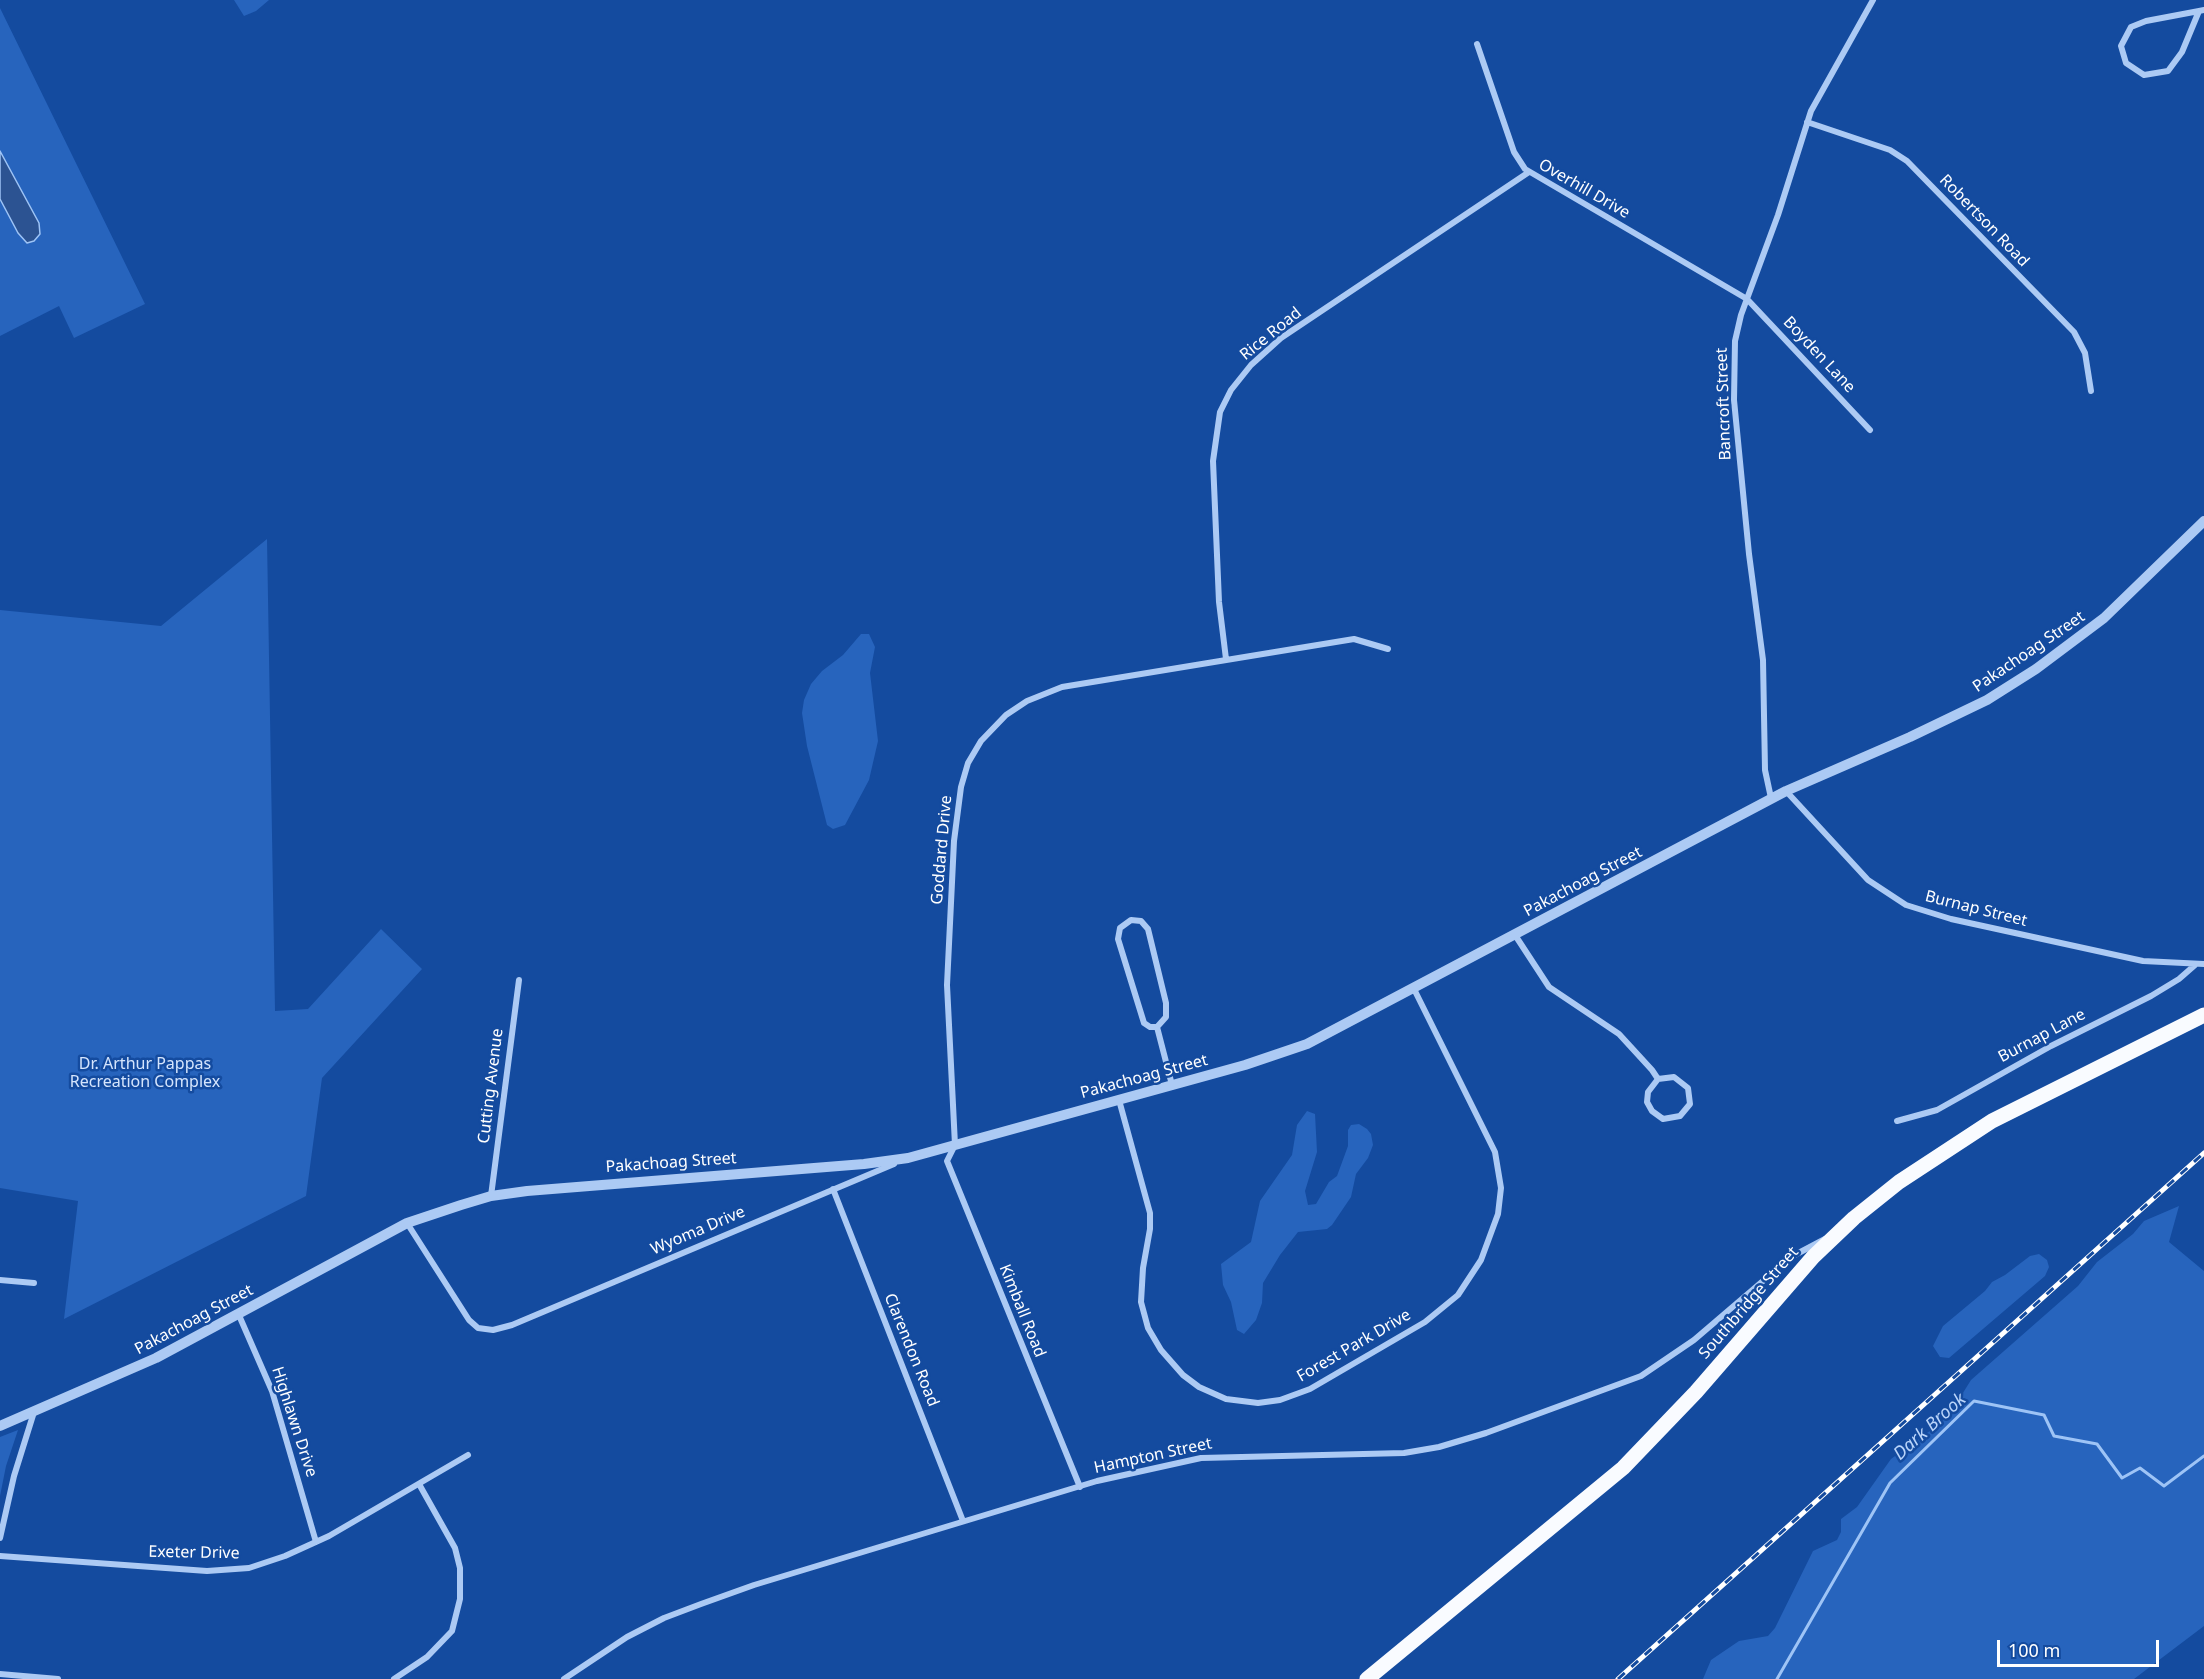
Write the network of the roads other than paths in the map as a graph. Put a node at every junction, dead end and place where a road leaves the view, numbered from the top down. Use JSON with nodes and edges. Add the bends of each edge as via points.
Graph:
{"nodes":[{"id":1,"x":1873,"y":0,"type":"edge"},
{"id":2,"x":2201,"y":10,"type":"edge"},
{"id":3,"x":1477,"y":44,"type":"dead end"},
{"id":4,"x":1807,"y":122,"type":"junction"},
{"id":5,"x":1529,"y":172,"type":"junction"},
{"id":6,"x":1747,"y":299,"type":"junction"},
{"id":7,"x":2091,"y":391,"type":"dead end"},
{"id":8,"x":1870,"y":430,"type":"dead end"},
{"id":9,"x":2204,"y":521,"type":"edge"},
{"id":10,"x":1388,"y":649,"type":"dead end"},
{"id":11,"x":1226,"y":659,"type":"junction"},
{"id":12,"x":1786,"y":790,"type":"junction"},
{"id":13,"x":1771,"y":798,"type":"junction"},
{"id":14,"x":1515,"y":935,"type":"junction"},
{"id":15,"x":2204,"y":964,"type":"edge"},
{"id":16,"x":2196,"y":965,"type":"junction"},
{"id":17,"x":519,"y":980,"type":"dead end"},
{"id":18,"x":1414,"y":989,"type":"junction"},
{"id":19,"x":2204,"y":1015,"type":"edge"},
{"id":20,"x":1157,"y":1027,"type":"junction"},
{"id":21,"x":1658,"y":1079,"type":"junction"},
{"id":22,"x":1172,"y":1085,"type":"junction"},
{"id":23,"x":1119,"y":1100,"type":"junction"},
{"id":24,"x":1897,"y":1121,"type":"dead end"},
{"id":25,"x":955,"y":1145,"type":"junction"},
{"id":26,"x":908,"y":1158,"type":"junction"},
{"id":27,"x":833,"y":1189,"type":"junction"},
{"id":28,"x":491,"y":1196,"type":"junction"},
{"id":29,"x":407,"y":1223,"type":"junction"},
{"id":30,"x":1835,"y":1236,"type":"junction"},
{"id":31,"x":0,"y":1280,"type":"edge"},
{"id":32,"x":34,"y":1283,"type":"dead end"},
{"id":33,"x":238,"y":1313,"type":"junction"},
{"id":34,"x":34,"y":1411,"type":"junction"},
{"id":35,"x":0,"y":1426,"type":"edge"},
{"id":36,"x":468,"y":1455,"type":"dead end"},
{"id":37,"x":419,"y":1484,"type":"junction"},
{"id":38,"x":1080,"y":1487,"type":"junction"},
{"id":39,"x":963,"y":1521,"type":"junction"},
{"id":40,"x":0,"y":1538,"type":"edge"},
{"id":41,"x":316,"y":1542,"type":"junction"},
{"id":42,"x":0,"y":1556,"type":"edge"},
{"id":43,"x":0,"y":1674,"type":"edge"},
{"id":44,"x":58,"y":1679,"type":"edge"},
{"id":45,"x":394,"y":1679,"type":"edge"},
{"id":46,"x":564,"y":1679,"type":"edge"},
{"id":47,"x":1367,"y":1679,"type":"edge"}],
"edges":[{"from":1,"to":4,"type":"street","name":"Bancroft Street","via":[[1819,93]]},
{"from":2,"to":2,"type":"street","via":[[2131,27],[2121,46],[2126,63],[2144,75],[2168,70],[2182,52]]},
{"from":3,"to":5,"type":"street","name":"Overhill Drive","via":[[1517,158]]},
{"from":4,"to":6,"type":"street","name":"Bancroft Street"},
{"from":4,"to":7,"type":"street","name":"Robertson Road","via":[[1890,150],[1907,161],[2074,332],[2085,353]]},
{"from":5,"to":6,"type":"street","name":"Overhill Drive"},
{"from":5,"to":11,"type":"street","name":"Rice Road","via":[[1281,338],[1251,364],[1231,390],[1220,412],[1213,461],[1219,602]]},
{"from":6,"to":8,"type":"street","name":"Boyden Lane"},
{"from":6,"to":13,"type":"street","name":"Bancroft Street","via":[[1735,340],[1734,400],[1763,669],[1766,770]]},
{"from":9,"to":12,"type":"street","name":"Pakachoag Street","via":[[2104,618],[2023,678],[1949,719]]},
{"from":10,"to":11,"type":"street","name":"Goddard Drive","via":[[1354,639]]},
{"from":11,"to":25,"type":"street","name":"Goddard Drive","via":[[1050,690],[1006,715],[974,752],[963,775],[956,813],[947,985]]},
{"from":12,"to":13,"type":"street","name":"Pakachoag Street"},
{"from":12,"to":16,"type":"street","name":"Burnap Street","via":[[1859,872],[1882,892],[1906,905],[1951,919],[2143,961]]},
{"from":13,"to":14,"type":"street","name":"Pakachoag Street"},
{"from":14,"to":18,"type":"street","name":"Pakachoag Street"},
{"from":14,"to":21,"type":"street","via":[[1549,987],[1619,1034]]},
{"from":15,"to":16,"type":"street","name":"Burnap Street"},
{"from":16,"to":24,"type":"street","name":"Burnap Lane","via":[[2151,996],[1937,1110]]},
{"from":17,"to":28,"type":"street","name":"Cutting Avenue"},
{"from":18,"to":22,"type":"street","name":"Pakachoag Street","via":[[1296,1049]]},
{"from":18,"to":23,"type":"street","name":"Forest Park Drive","via":[[1495,1152],[1501,1188],[1498,1214],[1481,1260],[1458,1295],[1425,1322],[1310,1389],[1258,1403],[1226,1399],[1183,1375],[1161,1350],[1148,1328],[1141,1302],[1150,1212]]},
{"from":19,"to":30,"type":"main road","name":"Southbridge Street","via":[[1992,1121],[1899,1182]]},
{"from":20,"to":20,"type":"street","via":[[1144,1023],[1118,939],[1120,928],[1131,920],[1141,921],[1148,929],[1166,1008],[1166,1017]]},
{"from":20,"to":22,"type":"street"},
{"from":21,"to":21,"type":"street","via":[[1674,1077],[1686,1085],[1689,1104],[1680,1116],[1664,1119],[1650,1109],[1648,1092]]},
{"from":22,"to":23,"type":"street","name":"Pakachoag Street"},
{"from":23,"to":25,"type":"street","name":"Pakachoag Street"},
{"from":25,"to":26,"type":"street","name":"Pakachoag Street"},
{"from":25,"to":38,"type":"street","name":"Kimball Road","via":[[947,1161]]},
{"from":26,"to":27,"type":"street","name":"Wyoma Drive"},
{"from":26,"to":28,"type":"street","name":"Pakachoag Street"},
{"from":27,"to":29,"type":"street","name":"Wyoma Drive","via":[[499,1328],[482,1329],[469,1320]]},
{"from":27,"to":39,"type":"street","name":"Clarendon Road"},
{"from":28,"to":29,"type":"street","name":"Pakachoag Street"},
{"from":29,"to":33,"type":"street","name":"Pakachoag Street"},
{"from":30,"to":38,"type":"street","name":"Hampton Street","via":[[1791,1257],[1694,1340],[1648,1372],[1486,1433],[1404,1453],[1201,1458]]},
{"from":30,"to":47,"type":"main road","name":"Southbridge Street","via":[[1623,1468]]},
{"from":31,"to":32,"type":"street"},
{"from":33,"to":34,"type":"street","name":"Pakachoag Street","via":[[156,1358]]},
{"from":33,"to":41,"type":"street","name":"Highlawn Drive","via":[[272,1391]]},
{"from":34,"to":35,"type":"street","name":"Pakachoag Street"},
{"from":34,"to":40,"type":"street"},
{"from":36,"to":37,"type":"street","name":"Exeter Drive"},
{"from":37,"to":41,"type":"street","name":"Exeter Drive"},
{"from":37,"to":45,"type":"street","via":[[458,1556],[460,1599],[452,1631],[427,1657]]},
{"from":38,"to":39,"type":"street","name":"Hampton Street"},
{"from":39,"to":46,"type":"street","name":"Hampton Street","via":[[754,1585],[664,1618],[627,1637]]},
{"from":41,"to":42,"type":"street","name":"Exeter Drive","via":[[285,1556],[232,1570]]},
{"from":43,"to":44,"type":"street"}]}
